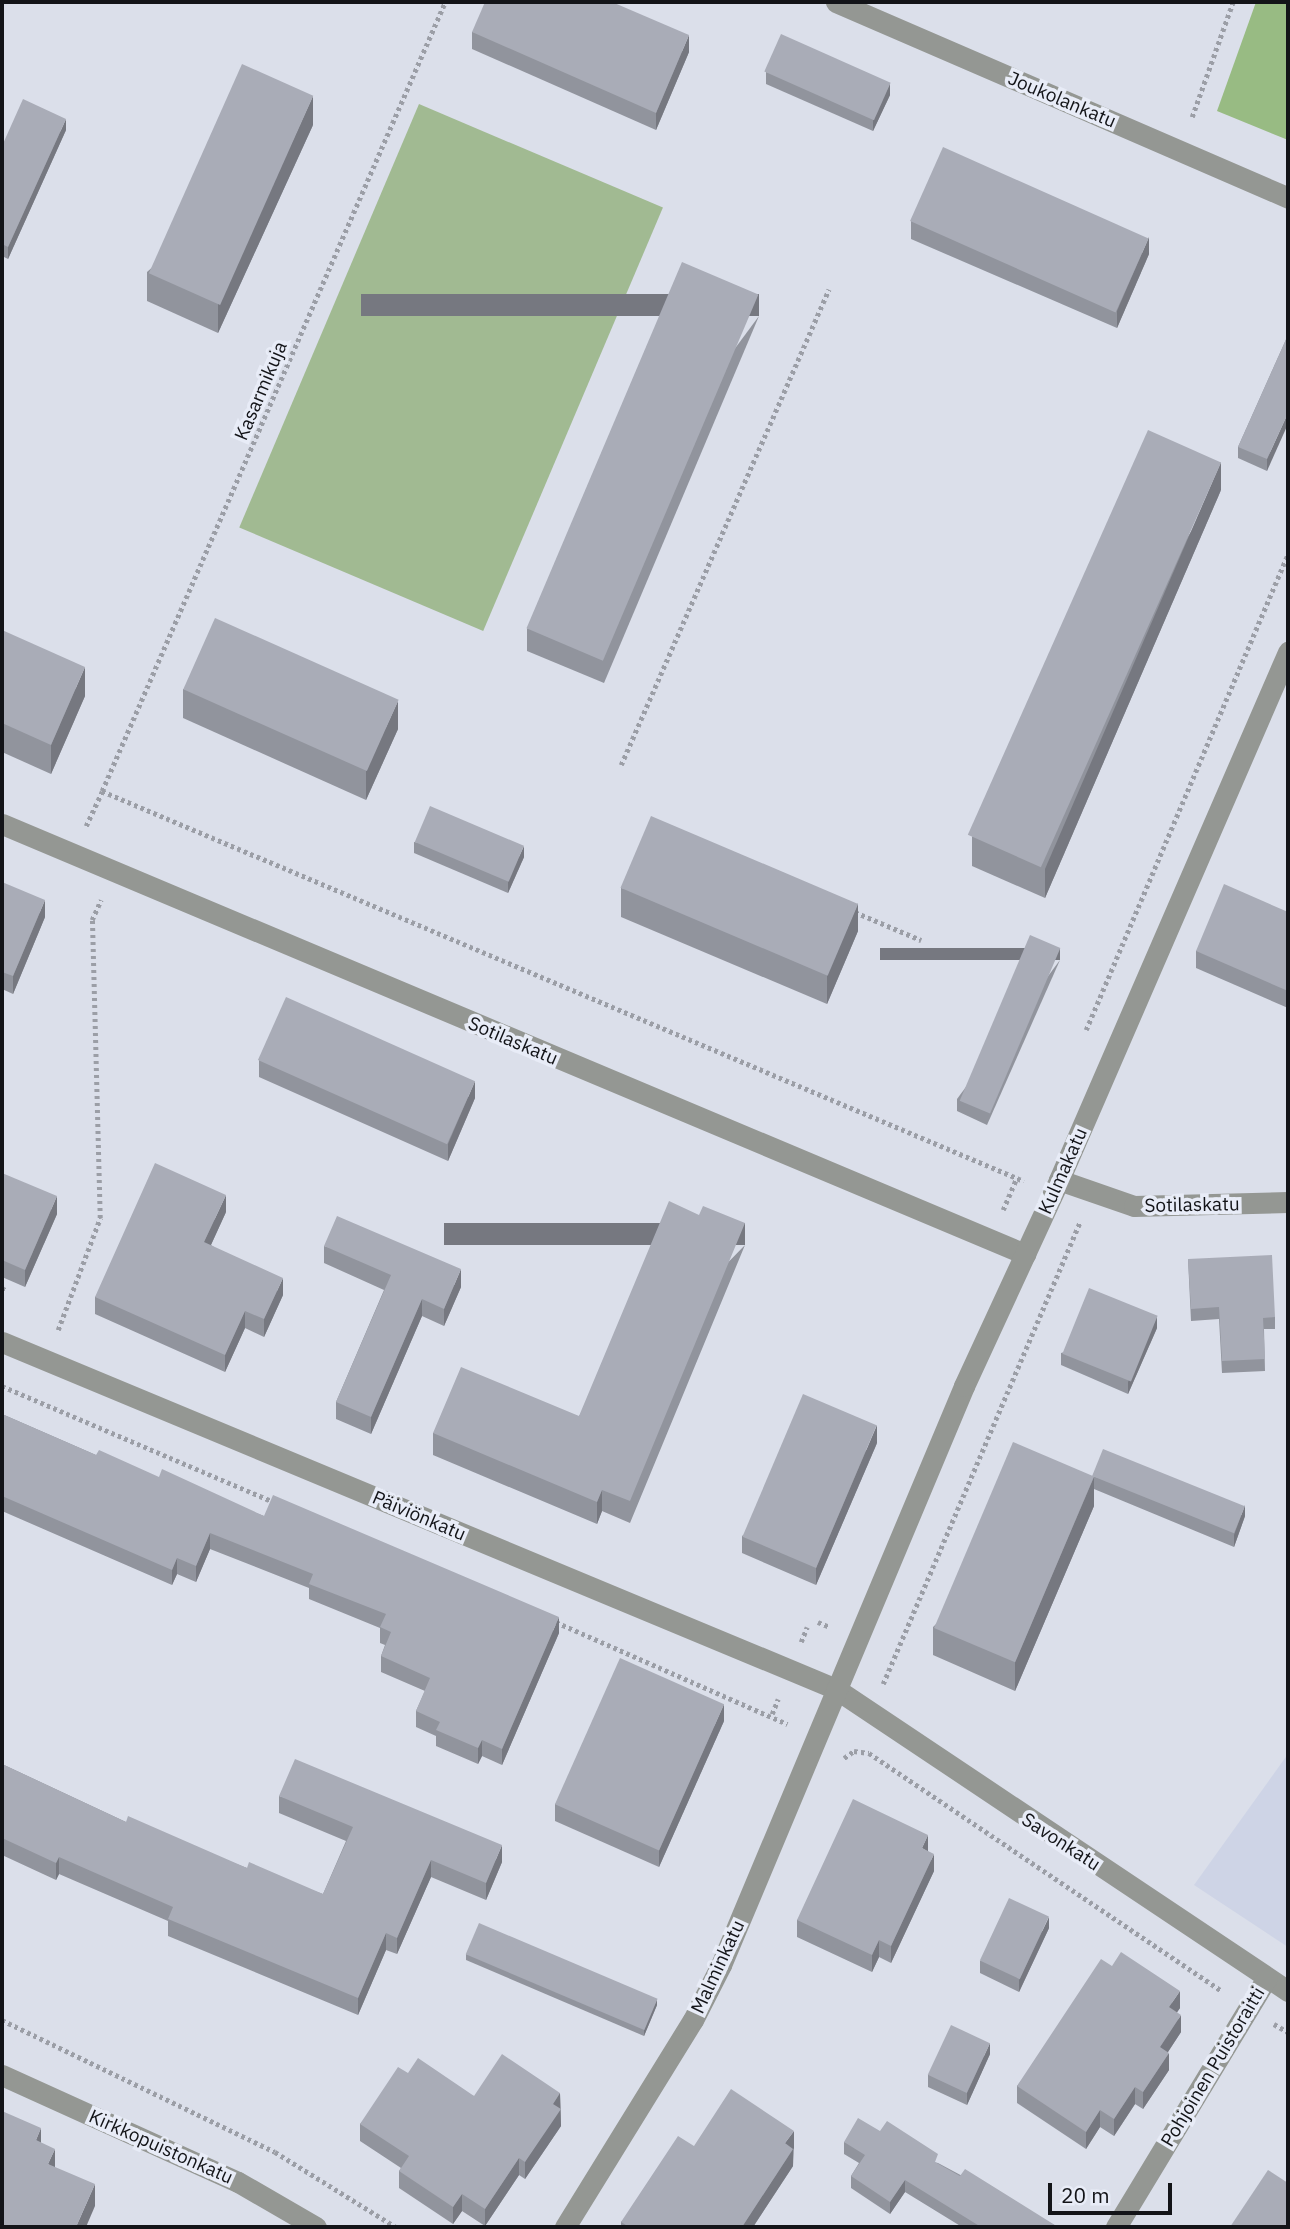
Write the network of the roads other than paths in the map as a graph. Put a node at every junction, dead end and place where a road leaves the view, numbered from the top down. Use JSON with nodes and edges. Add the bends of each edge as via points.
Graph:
{"nodes":[{"id":1,"x":836,"y":2,"type":"edge"},
{"id":2,"x":1288,"y":198,"type":"edge"},
{"id":3,"x":1288,"y":652,"type":"edge"},
{"id":4,"x":2,"y":824,"type":"edge"},
{"id":5,"x":1059,"y":1180,"type":"junction"},
{"id":6,"x":1288,"y":1202,"type":"edge"},
{"id":7,"x":1026,"y":1254,"type":"junction"},
{"id":8,"x":2,"y":1342,"type":"edge"},
{"id":9,"x":836,"y":1689,"type":"junction"},
{"id":10,"x":1268,"y":1978,"type":"junction"},
{"id":11,"x":1288,"y":1992,"type":"edge"},
{"id":12,"x":2,"y":2075,"type":"edge"},
{"id":13,"x":316,"y":2227,"type":"edge"},
{"id":14,"x":565,"y":2227,"type":"edge"},
{"id":15,"x":1116,"y":2227,"type":"edge"}],
"edges":[{"from":1,"to":2,"type":"street","name":"Joukolankatu"},
{"from":3,"to":5,"type":"street","name":"Kulmakatu"},
{"from":4,"to":7,"type":"street","name":"Sotilaskatu"},
{"from":5,"to":6,"type":"street","name":"Sotilaskatu","via":[[1134,1206]]},
{"from":5,"to":7,"type":"street","name":"Kulmakatu"},
{"from":7,"to":9,"type":"street","name":"Kulmakatu","via":[[958,1399]]},
{"from":8,"to":9,"type":"street","name":"Päiviönkatu"},
{"from":9,"to":10,"type":"street","name":"Savonkatu"},
{"from":9,"to":14,"type":"street","name":"Malminkatu","via":[[716,1976]]},
{"from":10,"to":11,"type":"street","name":"Savonkatu"},
{"from":10,"to":15,"type":"street","name":"Pohjoinen Puistoraitti"},
{"from":12,"to":13,"type":"street","name":"Kirkkopuistonkatu","via":[[238,2182]]}]}
